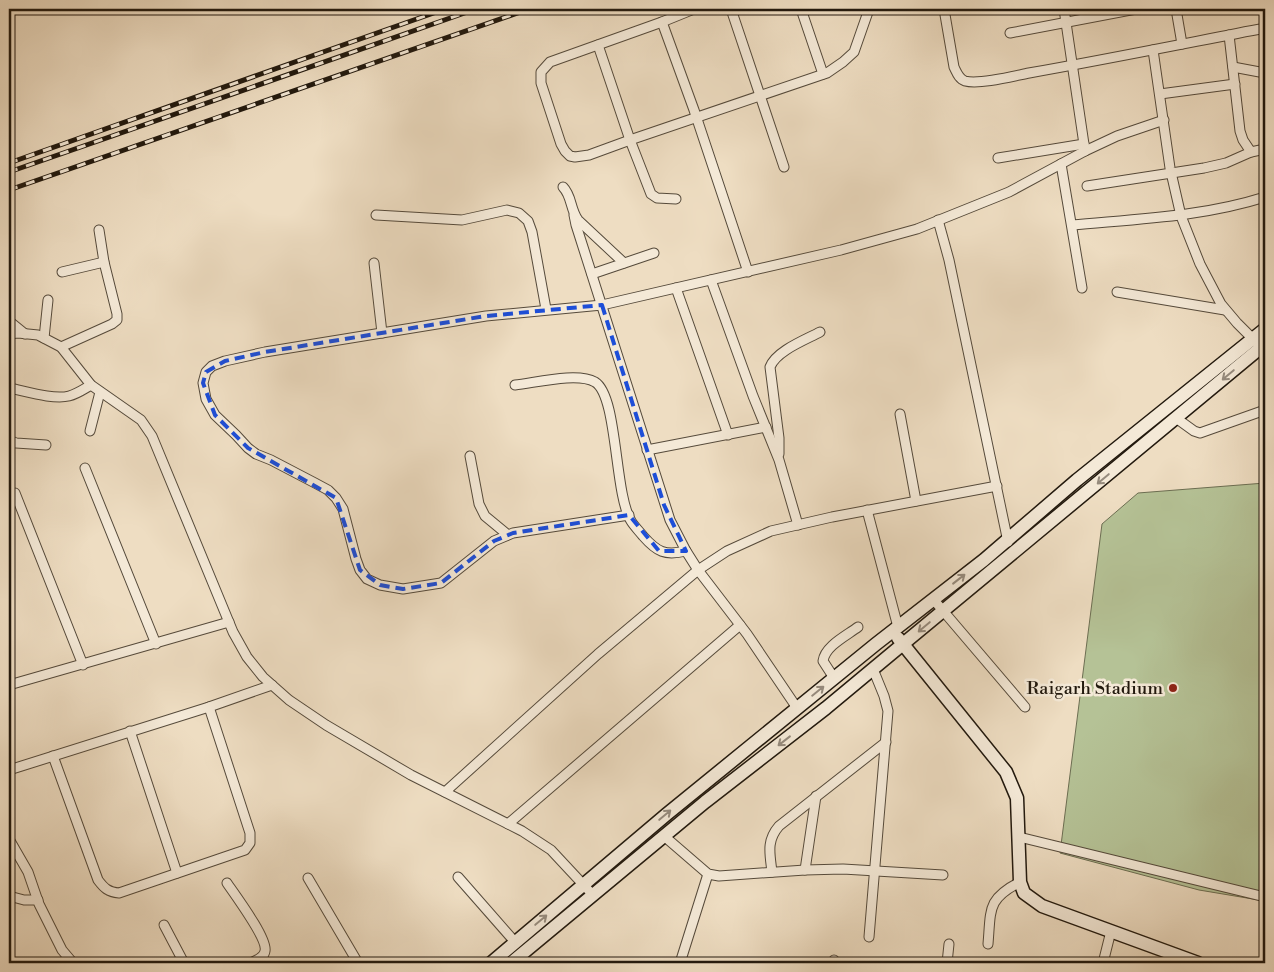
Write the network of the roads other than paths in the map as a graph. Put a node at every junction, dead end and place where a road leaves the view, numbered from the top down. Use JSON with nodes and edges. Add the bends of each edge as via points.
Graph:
{"nodes":[{"id":1,"x":694,"y":9,"type":"edge"},
{"id":2,"x":731,"y":9,"type":"edge"},
{"id":3,"x":800,"y":9,"type":"edge"},
{"id":4,"x":867,"y":9,"type":"edge"},
{"id":5,"x":944,"y":9,"type":"edge"},
{"id":6,"x":1064,"y":9,"type":"edge"},
{"id":7,"x":1136,"y":9,"type":"edge"},
{"id":8,"x":1176,"y":9,"type":"edge"},
{"id":9,"x":662,"y":22,"type":"junction"},
{"id":10,"x":1066,"y":22,"type":"junction"},
{"id":11,"x":1265,"y":28,"type":"edge"},
{"id":12,"x":1010,"y":33,"type":"dead end"},
{"id":13,"x":1230,"y":35,"type":"junction"},
{"id":14,"x":1182,"y":44,"type":"junction"},
{"id":15,"x":598,"y":45,"type":"junction"},
{"id":16,"x":1153,"y":50,"type":"junction"},
{"id":17,"x":1072,"y":65,"type":"junction"},
{"id":18,"x":1233,"y":67,"type":"junction"},
{"id":19,"x":1265,"y":73,"type":"edge"},
{"id":20,"x":823,"y":74,"type":"junction"},
{"id":21,"x":1235,"y":84,"type":"junction"},
{"id":22,"x":1160,"y":94,"type":"junction"},
{"id":23,"x":760,"y":96,"type":"junction"},
{"id":24,"x":696,"y":117,"type":"junction"},
{"id":25,"x":1164,"y":120,"type":"junction"},
{"id":26,"x":630,"y":140,"type":"junction"},
{"id":27,"x":1085,"y":148,"type":"junction"},
{"id":28,"x":1265,"y":149,"type":"edge"},
{"id":29,"x":1251,"y":152,"type":"junction"},
{"id":30,"x":998,"y":158,"type":"dead end"},
{"id":31,"x":1061,"y":164,"type":"junction"},
{"id":32,"x":784,"y":167,"type":"dead end"},
{"id":33,"x":1172,"y":172,"type":"junction"},
{"id":34,"x":1087,"y":186,"type":"dead end"},
{"id":35,"x":563,"y":187,"type":"dead end"},
{"id":36,"x":1265,"y":197,"type":"edge"},
{"id":37,"x":676,"y":199,"type":"dead end"},
{"id":38,"x":376,"y":215,"type":"dead end"},
{"id":39,"x":574,"y":215,"type":"junction"},
{"id":40,"x":1181,"y":216,"type":"junction"},
{"id":41,"x":938,"y":220,"type":"junction"},
{"id":42,"x":1072,"y":225,"type":"junction"},
{"id":43,"x":99,"y":230,"type":"dead end"},
{"id":44,"x":654,"y":253,"type":"dead end"},
{"id":45,"x":104,"y":262,"type":"junction"},
{"id":46,"x":374,"y":263,"type":"dead end"},
{"id":47,"x":624,"y":263,"type":"junction"},
{"id":48,"x":62,"y":272,"type":"dead end"},
{"id":49,"x":748,"y":272,"type":"junction"},
{"id":50,"x":592,"y":274,"type":"junction"},
{"id":51,"x":711,"y":280,"type":"junction"},
{"id":52,"x":676,"y":288,"type":"junction"},
{"id":53,"x":1082,"y":288,"type":"dead end"},
{"id":54,"x":1117,"y":292,"type":"dead end"},
{"id":55,"x":48,"y":300,"type":"dead end"},
{"id":56,"x":602,"y":305,"type":"junction"},
{"id":57,"x":546,"y":309,"type":"junction"},
{"id":58,"x":1225,"y":310,"type":"junction"},
{"id":59,"x":9,"y":321,"type":"edge"},
{"id":60,"x":1265,"y":329,"type":"edge"},
{"id":61,"x":820,"y":332,"type":"dead end"},
{"id":62,"x":382,"y":333,"type":"junction"},
{"id":63,"x":9,"y":334,"type":"edge"},
{"id":64,"x":26,"y":334,"type":"junction"},
{"id":65,"x":44,"y":338,"type":"junction"},
{"id":66,"x":1260,"y":343,"type":"edge"},
{"id":67,"x":61,"y":347,"type":"junction"},
{"id":68,"x":91,"y":385,"type":"junction"},
{"id":69,"x":515,"y":385,"type":"dead end"},
{"id":70,"x":9,"y":388,"type":"edge"},
{"id":71,"x":100,"y":392,"type":"junction"},
{"id":72,"x":1265,"y":410,"type":"edge"},
{"id":73,"x":900,"y":414,"type":"dead end"},
{"id":74,"x":1176,"y":418,"type":"junction"},
{"id":75,"x":766,"y":428,"type":"junction"},
{"id":76,"x":90,"y":431,"type":"dead end"},
{"id":77,"x":728,"y":435,"type":"junction"},
{"id":78,"x":9,"y":440,"type":"edge"},
{"id":79,"x":46,"y":445,"type":"dead end"},
{"id":80,"x":647,"y":450,"type":"junction"},
{"id":81,"x":470,"y":456,"type":"dead end"},
{"id":82,"x":779,"y":460,"type":"junction"},
{"id":83,"x":85,"y":468,"type":"dead end"},
{"id":84,"x":997,"y":486,"type":"junction"},
{"id":85,"x":15,"y":493,"type":"dead end"},
{"id":86,"x":916,"y":501,"type":"junction"},
{"id":87,"x":867,"y":510,"type":"junction"},
{"id":88,"x":628,"y":515,"type":"junction"},
{"id":89,"x":798,"y":525,"type":"junction"},
{"id":90,"x":508,"y":535,"type":"junction"},
{"id":91,"x":1008,"y":539,"type":"junction"},
{"id":92,"x":686,"y":551,"type":"junction"},
{"id":93,"x":1011,"y":555,"type":"junction"},
{"id":94,"x":698,"y":570,"type":"junction"},
{"id":95,"x":933,"y":599,"type":"junction"},
{"id":96,"x":944,"y":611,"type":"junction"},
{"id":97,"x":229,"y":622,"type":"junction"},
{"id":98,"x":740,"y":625,"type":"junction"},
{"id":99,"x":858,"y":627,"type":"dead end"},
{"id":100,"x":895,"y":629,"type":"junction"},
{"id":101,"x":156,"y":644,"type":"junction"},
{"id":102,"x":903,"y":644,"type":"junction"},
{"id":103,"x":83,"y":665,"type":"junction"},
{"id":104,"x":873,"y":669,"type":"junction"},
{"id":105,"x":834,"y":678,"type":"junction"},
{"id":106,"x":9,"y":684,"type":"edge"},
{"id":107,"x":272,"y":685,"type":"junction"},
{"id":108,"x":209,"y":707,"type":"junction"},
{"id":109,"x":1025,"y":707,"type":"dead end"},
{"id":110,"x":797,"y":708,"type":"junction"},
{"id":111,"x":130,"y":732,"type":"junction"},
{"id":112,"x":886,"y":742,"type":"junction"},
{"id":113,"x":53,"y":756,"type":"junction"},
{"id":114,"x":9,"y":770,"type":"edge"},
{"id":115,"x":445,"y":792,"type":"junction"},
{"id":116,"x":816,"y":796,"type":"junction"},
{"id":117,"x":508,"y":824,"type":"junction"},
{"id":118,"x":664,"y":836,"type":"junction"},
{"id":119,"x":1019,"y":837,"type":"junction"},
{"id":120,"x":9,"y":839,"type":"edge"},
{"id":121,"x":805,"y":870,"type":"junction"},
{"id":122,"x":874,"y":870,"type":"junction"},
{"id":123,"x":772,"y":872,"type":"junction"},
{"id":124,"x":177,"y":873,"type":"junction"},
{"id":125,"x":708,"y":874,"type":"junction"},
{"id":126,"x":943,"y":875,"type":"dead end"},
{"id":127,"x":458,"y":877,"type":"dead end"},
{"id":128,"x":308,"y":878,"type":"dead end"},
{"id":129,"x":1020,"y":882,"type":"junction"},
{"id":130,"x":227,"y":883,"type":"dead end"},
{"id":131,"x":583,"y":884,"type":"junction"},
{"id":132,"x":592,"y":894,"type":"junction"},
{"id":133,"x":9,"y":896,"type":"edge"},
{"id":134,"x":1265,"y":897,"type":"edge"},
{"id":135,"x":38,"y":900,"type":"junction"},
{"id":136,"x":164,"y":926,"type":"dead end"},
{"id":137,"x":1111,"y":931,"type":"junction"},
{"id":138,"x":869,"y":937,"type":"dead end"},
{"id":139,"x":515,"y":942,"type":"junction"},
{"id":140,"x":949,"y":944,"type":"dead end"},
{"id":141,"x":988,"y":944,"type":"dead end"},
{"id":142,"x":73,"y":963,"type":"edge"},
{"id":143,"x":184,"y":963,"type":"edge"},
{"id":144,"x":251,"y":963,"type":"edge"},
{"id":145,"x":358,"y":963,"type":"edge"},
{"id":146,"x":491,"y":963,"type":"edge"},
{"id":147,"x":510,"y":963,"type":"edge"},
{"id":148,"x":680,"y":963,"type":"edge"},
{"id":149,"x":947,"y":963,"type":"edge"},
{"id":150,"x":1103,"y":963,"type":"edge"},
{"id":151,"x":1198,"y":963,"type":"edge"}],
"edges":[{"from":1,"to":9,"type":"street"},
{"from":2,"to":23,"type":"street"},
{"from":3,"to":20,"type":"street"},
{"from":4,"to":20,"type":"street","via":[[854,52]]},
{"from":5,"to":17,"type":"street","via":[[954,67],[962,80],[989,80]]},
{"from":6,"to":10,"type":"street"},
{"from":7,"to":10,"type":"street"},
{"from":8,"to":14,"type":"street"},
{"from":9,"to":15,"type":"street"},
{"from":9,"to":24,"type":"street"},
{"from":10,"to":12,"type":"street"},
{"from":10,"to":17,"type":"street"},
{"from":11,"to":13,"type":"street"},
{"from":13,"to":14,"type":"street"},
{"from":13,"to":18,"type":"street"},
{"from":14,"to":16,"type":"street"},
{"from":15,"to":26,"type":"street"},
{"from":15,"to":26,"type":"street","via":[[550,62],[540,72],[540,83],[561,144],[570,156],[589,155]]},
{"from":16,"to":17,"type":"street"},
{"from":16,"to":22,"type":"street"},
{"from":17,"to":27,"type":"street"},
{"from":18,"to":19,"type":"street"},
{"from":18,"to":21,"type":"street"},
{"from":20,"to":23,"type":"street"},
{"from":21,"to":22,"type":"street"},
{"from":21,"to":29,"type":"street","via":[[1240,131]]},
{"from":22,"to":25,"type":"street"},
{"from":23,"to":24,"type":"street"},
{"from":23,"to":32,"type":"street"},
{"from":24,"to":26,"type":"street"},
{"from":24,"to":49,"type":"street"},
{"from":25,"to":27,"type":"street"},
{"from":25,"to":33,"type":"street"},
{"from":26,"to":37,"type":"street","via":[[651,194],[657,198]]},
{"from":27,"to":30,"type":"street"},
{"from":27,"to":31,"type":"street"},
{"from":28,"to":29,"type":"street"},
{"from":29,"to":33,"type":"street","via":[[1226,163]]},
{"from":31,"to":41,"type":"street","via":[[1009,192]]},
{"from":31,"to":42,"type":"street"},
{"from":33,"to":34,"type":"street"},
{"from":33,"to":40,"type":"street"},
{"from":35,"to":39,"type":"street","via":[[568,192]]},
{"from":36,"to":40,"type":"street"},
{"from":38,"to":57,"type":"street","via":[[462,220],[507,210],[519,213],[528,221],[532,232]]},
{"from":39,"to":47,"type":"street"},
{"from":39,"to":50,"type":"street"},
{"from":40,"to":42,"type":"street"},
{"from":40,"to":58,"type":"street","via":[[1200,264]]},
{"from":41,"to":49,"type":"street","via":[[873,242]]},
{"from":41,"to":84,"type":"street"},
{"from":42,"to":53,"type":"street"},
{"from":43,"to":45,"type":"street"},
{"from":44,"to":47,"type":"street"},
{"from":45,"to":48,"type":"street"},
{"from":45,"to":67,"type":"street","via":[[117,320]]},
{"from":46,"to":62,"type":"street"},
{"from":47,"to":50,"type":"street"},
{"from":49,"to":51,"type":"street"},
{"from":50,"to":56,"type":"street"},
{"from":51,"to":52,"type":"street"},
{"from":51,"to":75,"type":"street"},
{"from":52,"to":56,"type":"street"},
{"from":52,"to":77,"type":"street"},
{"from":54,"to":58,"type":"street"},
{"from":55,"to":65,"type":"street"},
{"from":56,"to":57,"type":"street"},
{"from":56,"to":80,"type":"street"},
{"from":57,"to":62,"type":"street"},
{"from":58,"to":66,"type":"street"},
{"from":59,"to":64,"type":"street"},
{"from":60,"to":66,"type":"street"},
{"from":61,"to":82,"type":"street","via":[[779,354],[770,368]]},
{"from":62,"to":90,"type":"street","via":[[225,361],[206,372],[203,383],[206,399],[215,415],[248,448],[328,490],[336,498],[343,509],[360,570],[367,579],[380,585],[403,589],[441,583],[494,541]]},
{"from":63,"to":64,"type":"street"},
{"from":64,"to":65,"type":"street"},
{"from":65,"to":67,"type":"street"},
{"from":66,"to":74,"type":"street","one_way":true},
{"from":66,"to":91,"type":"street","via":[[1077,480]]},
{"from":67,"to":68,"type":"street"},
{"from":68,"to":70,"type":"street","via":[[67,397]]},
{"from":68,"to":71,"type":"street"},
{"from":69,"to":88,"type":"street","via":[[572,378],[594,382],[601,389],[608,405],[620,485]]},
{"from":71,"to":76,"type":"street"},
{"from":71,"to":97,"type":"street","via":[[141,420],[152,436]]},
{"from":72,"to":74,"type":"street","via":[[1200,433]]},
{"from":73,"to":86,"type":"street"},
{"from":74,"to":93,"type":"street","one_way":true},
{"from":75,"to":77,"type":"street"},
{"from":75,"to":82,"type":"street"},
{"from":77,"to":80,"type":"street"},
{"from":78,"to":79,"type":"street"},
{"from":80,"to":92,"type":"street","via":[[664,504]]},
{"from":81,"to":90,"type":"street","via":[[479,504],[485,516]]},
{"from":82,"to":89,"type":"street"},
{"from":83,"to":101,"type":"street"},
{"from":84,"to":86,"type":"street"},
{"from":84,"to":91,"type":"street"},
{"from":85,"to":103,"type":"street"},
{"from":86,"to":87,"type":"street"},
{"from":87,"to":89,"type":"street"},
{"from":87,"to":100,"type":"street"},
{"from":88,"to":90,"type":"street"},
{"from":88,"to":92,"type":"street","via":[[659,551],[674,554]]},
{"from":89,"to":94,"type":"street","via":[[771,531],[727,551]]},
{"from":91,"to":93,"type":"street"},
{"from":95,"to":91,"type":"street","one_way":true},
{"from":92,"to":94,"type":"street"},
{"from":93,"to":96,"type":"street"},
{"from":94,"to":98,"type":"street"},
{"from":94,"to":115,"type":"street","via":[[598,654]]},
{"from":95,"to":96,"type":"street"},
{"from":95,"to":100,"type":"street"},
{"from":96,"to":102,"type":"street","one_way":true},
{"from":96,"to":109,"type":"street"},
{"from":97,"to":101,"type":"street"},
{"from":97,"to":107,"type":"street","via":[[247,657]]},
{"from":98,"to":110,"type":"street"},
{"from":98,"to":117,"type":"street"},
{"from":99,"to":105,"type":"street","via":[[824,655],[823,661]]},
{"from":100,"to":102,"type":"street"},
{"from":100,"to":105,"type":"street"},
{"from":101,"to":103,"type":"street"},
{"from":102,"to":104,"type":"street"},
{"from":102,"to":119,"type":"street","via":[[1006,772],[1017,798]]},
{"from":103,"to":106,"type":"street"},
{"from":104,"to":112,"type":"street","via":[[888,711]]},
{"from":104,"to":118,"type":"street","one_way":true},
{"from":110,"to":105,"type":"street","one_way":true},
{"from":107,"to":108,"type":"street"},
{"from":107,"to":115,"type":"street","via":[[326,725]]},
{"from":108,"to":111,"type":"street"},
{"from":108,"to":124,"type":"street","via":[[250,833],[250,843],[245,850]]},
{"from":131,"to":110,"type":"street","one_way":true},
{"from":111,"to":113,"type":"street"},
{"from":111,"to":124,"type":"street"},
{"from":112,"to":116,"type":"street"},
{"from":112,"to":122,"type":"street"},
{"from":113,"to":114,"type":"street"},
{"from":113,"to":124,"type":"street","via":[[103,888],[118,893]]},
{"from":115,"to":117,"type":"street"},
{"from":116,"to":121,"type":"street"},
{"from":116,"to":123,"type":"street","via":[[772,834]]},
{"from":117,"to":131,"type":"street","via":[[551,850]]},
{"from":118,"to":125,"type":"street"},
{"from":118,"to":132,"type":"street"},
{"from":119,"to":129,"type":"street"},
{"from":119,"to":134,"type":"street"},
{"from":120,"to":135,"type":"street","via":[[28,872]]},
{"from":121,"to":122,"type":"street"},
{"from":121,"to":123,"type":"street"},
{"from":122,"to":126,"type":"street"},
{"from":122,"to":138,"type":"street"},
{"from":123,"to":125,"type":"street","via":[[728,876]]},
{"from":125,"to":148,"type":"street"},
{"from":127,"to":139,"type":"street"},
{"from":128,"to":145,"type":"street"},
{"from":129,"to":137,"type":"street","via":[[1024,894],[1042,906]]},
{"from":129,"to":141,"type":"street","via":[[996,898],[991,908]]},
{"from":130,"to":144,"type":"street","via":[[263,939],[265,951],[261,958]]},
{"from":131,"to":132,"type":"street"},
{"from":139,"to":131,"type":"street","one_way":true},
{"from":132,"to":147,"type":"street"},
{"from":133,"to":135,"type":"street"},
{"from":135,"to":142,"type":"street","via":[[62,950]]},
{"from":136,"to":143,"type":"street"},
{"from":137,"to":150,"type":"street"},
{"from":137,"to":151,"type":"street"},
{"from":139,"to":146,"type":"street"},
{"from":140,"to":149,"type":"street"}]}
